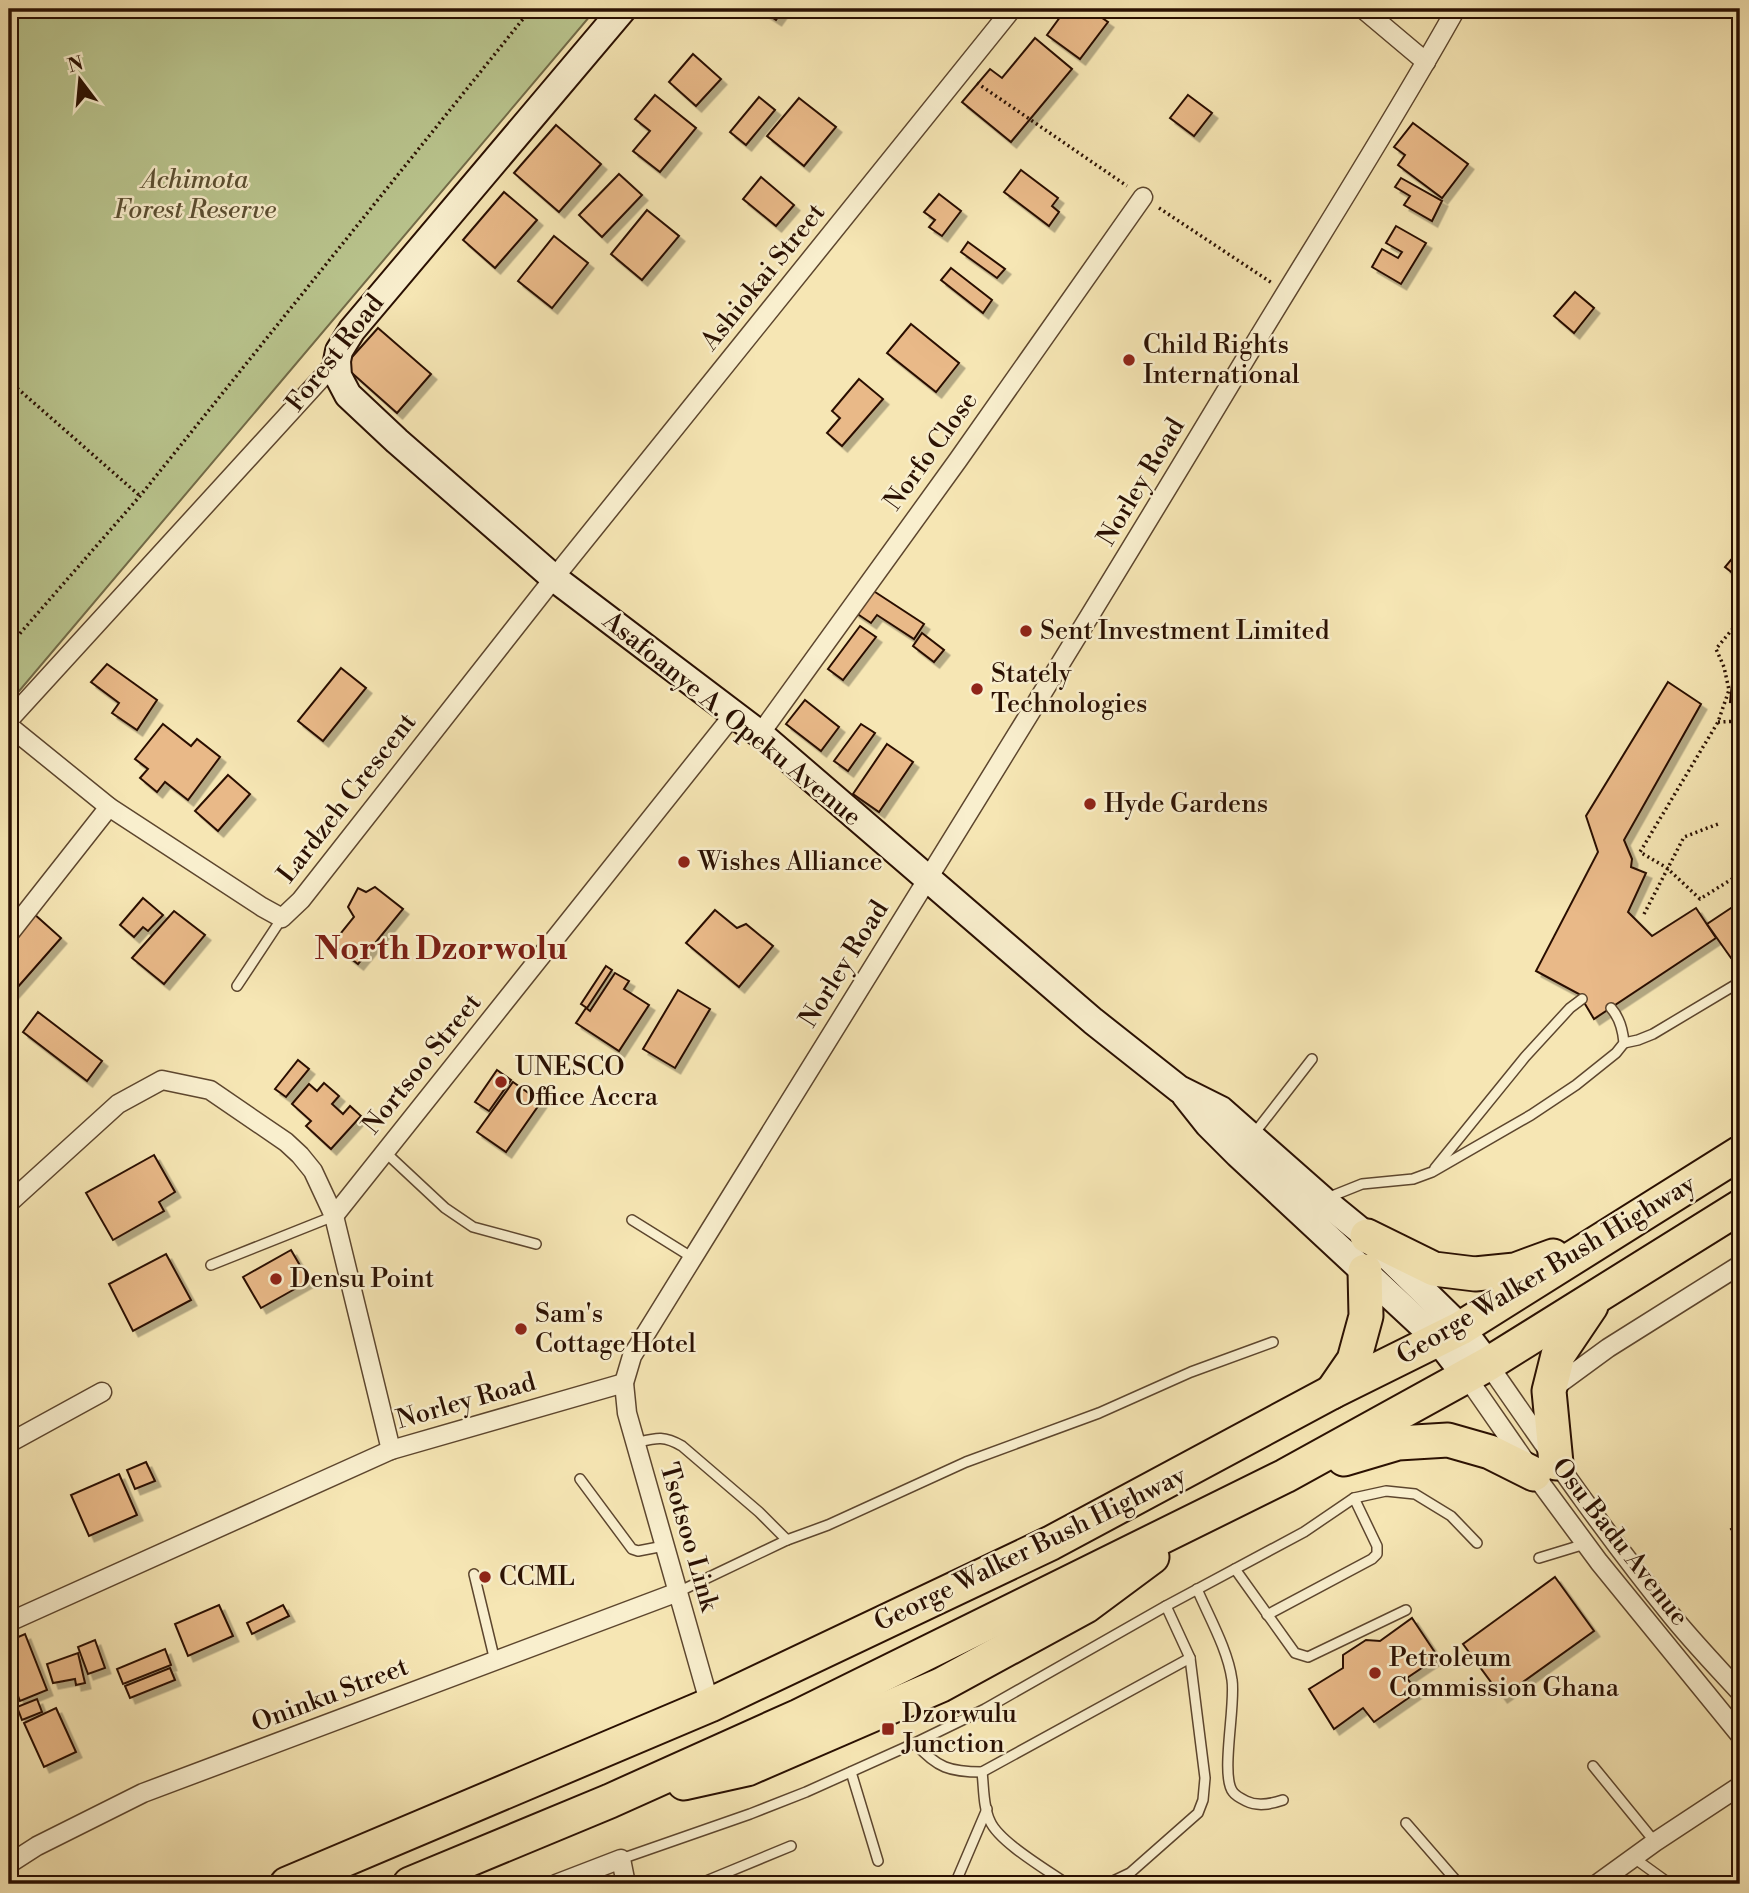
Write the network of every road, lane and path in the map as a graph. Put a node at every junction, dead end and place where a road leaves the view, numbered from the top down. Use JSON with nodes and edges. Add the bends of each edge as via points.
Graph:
{"nodes":[{"id":1,"x":531,"y":9,"type":"edge"},
{"id":2,"x":623,"y":9,"type":"edge"},
{"id":3,"x":1012,"y":9,"type":"edge"},
{"id":4,"x":1363,"y":9,"type":"edge"},
{"id":5,"x":1456,"y":9,"type":"edge"},
{"id":6,"x":1426,"y":62,"type":"junction"},
{"id":7,"x":961,"y":72,"type":"junction"},
{"id":8,"x":1143,"y":197,"type":"junction"},
{"id":9,"x":1285,"y":292,"type":"junction"},
{"id":10,"x":337,"y":361,"type":"junction"},
{"id":11,"x":9,"y":381,"type":"edge"},
{"id":12,"x":140,"y":496,"type":"junction"},
{"id":13,"x":554,"y":578,"type":"junction"},
{"id":14,"x":1740,"y":620,"type":"edge"},
{"id":15,"x":9,"y":646,"type":"edge"},
{"id":16,"x":734,"y":714,"type":"junction"},
{"id":17,"x":9,"y":719,"type":"edge"},
{"id":18,"x":1718,"y":722,"type":"junction"},
{"id":19,"x":1740,"y":722,"type":"edge"},
{"id":20,"x":9,"y":726,"type":"edge"},
{"id":21,"x":760,"y":734,"type":"junction"},
{"id":22,"x":109,"y":807,"type":"junction"},
{"id":23,"x":1718,"y":824,"type":"dead end"},
{"id":24,"x":1667,"y":867,"type":"junction"},
{"id":25,"x":1740,"y":874,"type":"edge"},
{"id":26,"x":927,"y":880,"type":"junction"},
{"id":27,"x":1644,"y":914,"type":"dead end"},
{"id":28,"x":282,"y":918,"type":"junction"},
{"id":29,"x":9,"y":934,"type":"edge"},
{"id":30,"x":1740,"y":982,"type":"edge"},
{"id":31,"x":237,"y":986,"type":"dead end"},
{"id":32,"x":1582,"y":999,"type":"dead end"},
{"id":33,"x":1611,"y":1008,"type":"dead end"},
{"id":34,"x":1624,"y":1043,"type":"junction"},
{"id":35,"x":1312,"y":1059,"type":"dead end"},
{"id":36,"x":1179,"y":1088,"type":"junction"},
{"id":37,"x":1252,"y":1137,"type":"junction"},
{"id":38,"x":1740,"y":1144,"type":"edge"},
{"id":39,"x":385,"y":1152,"type":"junction"},
{"id":40,"x":1740,"y":1153,"type":"edge"},
{"id":41,"x":1432,"y":1172,"type":"junction"},
{"id":42,"x":1710,"y":1172,"type":"junction"},
{"id":43,"x":1323,"y":1200,"type":"junction"},
{"id":44,"x":9,"y":1203,"type":"edge"},
{"id":45,"x":1740,"y":1207,"type":"edge"},
{"id":46,"x":334,"y":1216,"type":"junction"},
{"id":47,"x":632,"y":1220,"type":"dead end"},
{"id":48,"x":1367,"y":1236,"type":"junction"},
{"id":49,"x":1605,"y":1238,"type":"junction"},
{"id":50,"x":536,"y":1244,"type":"dead end"},
{"id":51,"x":693,"y":1258,"type":"junction"},
{"id":52,"x":211,"y":1265,"type":"dead end"},
{"id":53,"x":1740,"y":1265,"type":"edge"},
{"id":54,"x":1365,"y":1271,"type":"junction"},
{"id":55,"x":1598,"y":1295,"type":"junction"},
{"id":56,"x":1449,"y":1334,"type":"junction"},
{"id":57,"x":1273,"y":1342,"type":"dead end"},
{"id":58,"x":1477,"y":1370,"type":"junction"},
{"id":59,"x":625,"y":1383,"type":"junction"},
{"id":60,"x":1549,"y":1391,"type":"junction"},
{"id":61,"x":102,"y":1392,"type":"dead end"},
{"id":62,"x":1332,"y":1392,"type":"junction"},
{"id":63,"x":9,"y":1443,"type":"edge"},
{"id":64,"x":635,"y":1443,"type":"junction"},
{"id":65,"x":391,"y":1450,"type":"junction"},
{"id":66,"x":1545,"y":1468,"type":"junction"},
{"id":67,"x":1285,"y":1476,"type":"junction"},
{"id":68,"x":580,"y":1479,"type":"dead end"},
{"id":69,"x":1354,"y":1498,"type":"junction"},
{"id":70,"x":787,"y":1540,"type":"junction"},
{"id":71,"x":1477,"y":1543,"type":"dead end"},
{"id":72,"x":1585,"y":1544,"type":"junction"},
{"id":73,"x":664,"y":1546,"type":"junction"},
{"id":74,"x":1539,"y":1558,"type":"dead end"},
{"id":75,"x":1235,"y":1569,"type":"junction"},
{"id":76,"x":474,"y":1574,"type":"dead end"},
{"id":77,"x":1197,"y":1590,"type":"junction"},
{"id":78,"x":678,"y":1592,"type":"junction"},
{"id":79,"x":1166,"y":1606,"type":"junction"},
{"id":80,"x":1406,"y":1610,"type":"dead end"},
{"id":81,"x":1267,"y":1615,"type":"junction"},
{"id":82,"x":9,"y":1622,"type":"edge"},
{"id":83,"x":1189,"y":1658,"type":"junction"},
{"id":84,"x":495,"y":1661,"type":"junction"},
{"id":85,"x":1740,"y":1692,"type":"edge"},
{"id":86,"x":710,"y":1705,"type":"junction"},
{"id":87,"x":1740,"y":1735,"type":"edge"},
{"id":88,"x":915,"y":1743,"type":"junction"},
{"id":89,"x":1593,"y":1766,"type":"dead end"},
{"id":90,"x":851,"y":1772,"type":"junction"},
{"id":91,"x":982,"y":1772,"type":"junction"},
{"id":92,"x":1740,"y":1786,"type":"edge"},
{"id":93,"x":1283,"y":1800,"type":"dead end"},
{"id":94,"x":986,"y":1809,"type":"junction"},
{"id":95,"x":1406,"y":1823,"type":"dead end"},
{"id":96,"x":1655,"y":1842,"type":"junction"},
{"id":97,"x":791,"y":1846,"type":"dead end"},
{"id":98,"x":1634,"y":1857,"type":"junction"},
{"id":99,"x":621,"y":1859,"type":"junction"},
{"id":100,"x":878,"y":1861,"type":"dead end"},
{"id":101,"x":9,"y":1864,"type":"edge"},
{"id":102,"x":287,"y":1884,"type":"edge"},
{"id":103,"x":411,"y":1884,"type":"edge"},
{"id":104,"x":556,"y":1884,"type":"edge"},
{"id":105,"x":626,"y":1884,"type":"edge"},
{"id":106,"x":699,"y":1884,"type":"edge"},
{"id":107,"x":955,"y":1884,"type":"edge"},
{"id":108,"x":1066,"y":1884,"type":"edge"},
{"id":109,"x":1107,"y":1884,"type":"edge"},
{"id":110,"x":1460,"y":1884,"type":"edge"},
{"id":111,"x":1597,"y":1884,"type":"edge"},
{"id":112,"x":1670,"y":1884,"type":"edge"}],
"edges":[{"from":1,"to":12,"type":"path"},
{"from":2,"to":10,"type":"main road","name":"Forest Road","via":[[352,330]]},
{"from":3,"to":7,"type":"street","name":"Ashiokai Street"},
{"from":4,"to":6,"type":"street"},
{"from":5,"to":6,"type":"street","name":"Norley Road"},
{"from":6,"to":9,"type":"street","name":"Norley Road"},
{"from":7,"to":8,"type":"path"},
{"from":7,"to":13,"type":"street","name":"Ashiokai Street"},
{"from":8,"to":9,"type":"path"},
{"from":8,"to":21,"type":"street","name":"Norfo Close"},
{"from":9,"to":26,"type":"street","name":"Norley Road"},
{"from":10,"to":13,"type":"main road","name":"Asafoanye A. Opeku Avenue","via":[[338,376],[348,395]]},
{"from":10,"to":17,"type":"street","name":"Forest Road"},
{"from":11,"to":12,"type":"path"},
{"from":12,"to":15,"type":"path"},
{"from":13,"to":16,"type":"main road","name":"Asafoanye A. Opeku Avenue"},
{"from":13,"to":28,"type":"street","name":"Lardzeh Crescent","via":[[309,890]]},
{"from":14,"to":18,"type":"path","via":[[1716,649],[1729,690]]},
{"from":16,"to":21,"type":"main road","name":"Asafoanye A. Opeku Avenue"},
{"from":16,"to":39,"type":"street","name":"Nortsoo Street"},
{"from":18,"to":19,"type":"path"},
{"from":18,"to":24,"type":"path","via":[[1640,852]]},
{"from":20,"to":22,"type":"street","name":"Lardzeh Crescent"},
{"from":21,"to":26,"type":"main road","name":"Asafoanye A. Opeku Avenue"},
{"from":22,"to":28,"type":"street","name":"Lardzeh Crescent"},
{"from":22,"to":29,"type":"street"},
{"from":23,"to":24,"type":"path","via":[[1684,837]]},
{"from":24,"to":25,"type":"path","via":[[1700,899]]},
{"from":24,"to":27,"type":"path"},
{"from":26,"to":36,"type":"main road","name":"Asafoanye A. Opeku Avenue"},
{"from":26,"to":51,"type":"street","name":"Norley Road"},
{"from":28,"to":31,"type":"lane"},
{"from":30,"to":34,"type":"lane","via":[[1653,1034]]},
{"from":32,"to":41,"type":"lane","via":[[1525,1057]]},
{"from":33,"to":34,"type":"lane"},
{"from":34,"to":41,"type":"lane","via":[[1576,1085]]},
{"from":35,"to":37,"type":"lane"},
{"from":36,"to":37,"type":"main road","name":"Asafoanye A. Opeku Avenue","via":[[1221,1110]]},
{"from":36,"to":54,"type":"main road","name":"Asafoanye A. Opeku Avenue","via":[[1215,1131]]},
{"from":37,"to":43,"type":"main road","name":"Asafoanye A. Opeku Avenue"},
{"from":38,"to":42,"type":"highway"},
{"from":39,"to":46,"type":"street","name":"Nortsoo Street"},
{"from":39,"to":50,"type":"lane","via":[[445,1208],[473,1227]]},
{"from":40,"to":42,"type":"highway","name":"George Walker Bush Highway"},
{"from":41,"to":43,"type":"lane","via":[[1413,1179],[1362,1184]]},
{"from":42,"to":49,"type":"highway","name":"George Walker Bush Highway"},
{"from":43,"to":48,"type":"main road","name":"Asafoanye A. Opeku Avenue"},
{"from":44,"to":46,"type":"street","via":[[118,1104],[162,1080],[210,1090],[286,1142],[313,1171]]},
{"from":45,"to":55,"type":"highway","name":"George Walker Bush Highway"},
{"from":46,"to":52,"type":"lane"},
{"from":46,"to":65,"type":"street"},
{"from":47,"to":51,"type":"lane"},
{"from":48,"to":49,"type":"highway","via":[[1434,1269],[1475,1274],[1515,1270]]},
{"from":48,"to":56,"type":"main road","name":"Asafoanye A. Opeku Avenue"},
{"from":49,"to":56,"type":"highway","name":"George Walker Bush Highway"},
{"from":51,"to":59,"type":"street","name":"Norley Road","via":[[632,1356]]},
{"from":53,"to":60,"type":"street"},
{"from":54,"to":56,"type":"main road","name":"Asafoanye A. Opeku Avenue"},
{"from":54,"to":62,"type":"highway","via":[[1366,1317],[1354,1360]]},
{"from":55,"to":58,"type":"highway","name":"George Walker Bush Highway"},
{"from":55,"to":60,"type":"highway","via":[[1558,1355]]},
{"from":56,"to":58,"type":"main road"},
{"from":56,"to":62,"type":"highway","name":"George Walker Bush Highway"},
{"from":57,"to":70,"type":"lane","via":[[966,1462]]},
{"from":58,"to":66,"type":"street","name":"Osu Badu Avenue"},
{"from":58,"to":66,"type":"street","name":"Osu Badu Avenue"},
{"from":58,"to":67,"type":"highway","name":"George Walker Bush Highway"},
{"from":59,"to":64,"type":"street","name":"Tsotsoo Link","via":[[626,1413]]},
{"from":59,"to":65,"type":"street","name":"Norley Road"},
{"from":60,"to":66,"type":"highway"},
{"from":61,"to":63,"type":"street"},
{"from":62,"to":86,"type":"highway","name":"George Walker Bush Highway","via":[[1051,1543]]},
{"from":64,"to":70,"type":"lane","via":[[659,1437],[682,1446]]},
{"from":64,"to":73,"type":"street","name":"Tsotsoo Link"},
{"from":65,"to":82,"type":"street","name":"Norley Road"},
{"from":66,"to":67,"type":"highway","via":[[1448,1440],[1398,1443]]},
{"from":66,"to":72,"type":"street","name":"Osu Badu Avenue"},
{"from":66,"to":85,"type":"street","name":"Osu Badu Avenue"},
{"from":67,"to":103,"type":"highway","name":"George Walker Bush Highway","via":[[1200,1518],[1086,1606],[941,1685],[747,1769],[610,1801]]},
{"from":68,"to":73,"type":"lane","via":[[632,1549]]},
{"from":69,"to":71,"type":"lane","via":[[1387,1491],[1415,1494],[1451,1516]]},
{"from":69,"to":75,"type":"lane","via":[[1304,1532]]},
{"from":69,"to":81,"type":"lane","via":[[1377,1555]]},
{"from":70,"to":78,"type":"lane"},
{"from":72,"to":74,"type":"lane"},
{"from":72,"to":87,"type":"street","name":"Osu Badu Avenue"},
{"from":73,"to":78,"type":"street","name":"Tsotsoo Link"},
{"from":75,"to":77,"type":"lane"},
{"from":75,"to":81,"type":"lane"},
{"from":76,"to":84,"type":"lane"},
{"from":77,"to":79,"type":"lane"},
{"from":77,"to":93,"type":"lane","via":[[1232,1678],[1228,1752],[1233,1792],[1250,1803]]},
{"from":78,"to":84,"type":"street","name":"Oninku Street"},
{"from":78,"to":86,"type":"street","name":"Tsotsoo Link"},
{"from":79,"to":83,"type":"lane"},
{"from":79,"to":88,"type":"lane","via":[[985,1709]]},
{"from":80,"to":81,"type":"lane","via":[[1308,1657],[1295,1653]]},
{"from":83,"to":91,"type":"lane"},
{"from":83,"to":109,"type":"lane","via":[[1205,1778],[1203,1800],[1198,1813],[1130,1873]]},
{"from":84,"to":101,"type":"street","name":"Oninku Street","via":[[143,1793]]},
{"from":86,"to":102,"type":"highway","name":"George Walker Bush Highway"},
{"from":88,"to":90,"type":"lane"},
{"from":88,"to":91,"type":"lane","via":[[946,1769]]},
{"from":89,"to":96,"type":"lane"},
{"from":90,"to":99,"type":"lane","via":[[750,1814]]},
{"from":90,"to":100,"type":"lane"},
{"from":91,"to":94,"type":"lane"},
{"from":92,"to":96,"type":"street"},
{"from":94,"to":107,"type":"lane"},
{"from":94,"to":108,"type":"lane","via":[[1005,1840]]},
{"from":95,"to":110,"type":"lane"},
{"from":96,"to":98,"type":"street"},
{"from":97,"to":106,"type":"lane"},
{"from":98,"to":111,"type":"street"},
{"from":98,"to":112,"type":"lane"},
{"from":99,"to":104,"type":"street"},
{"from":99,"to":105,"type":"street"}]}
